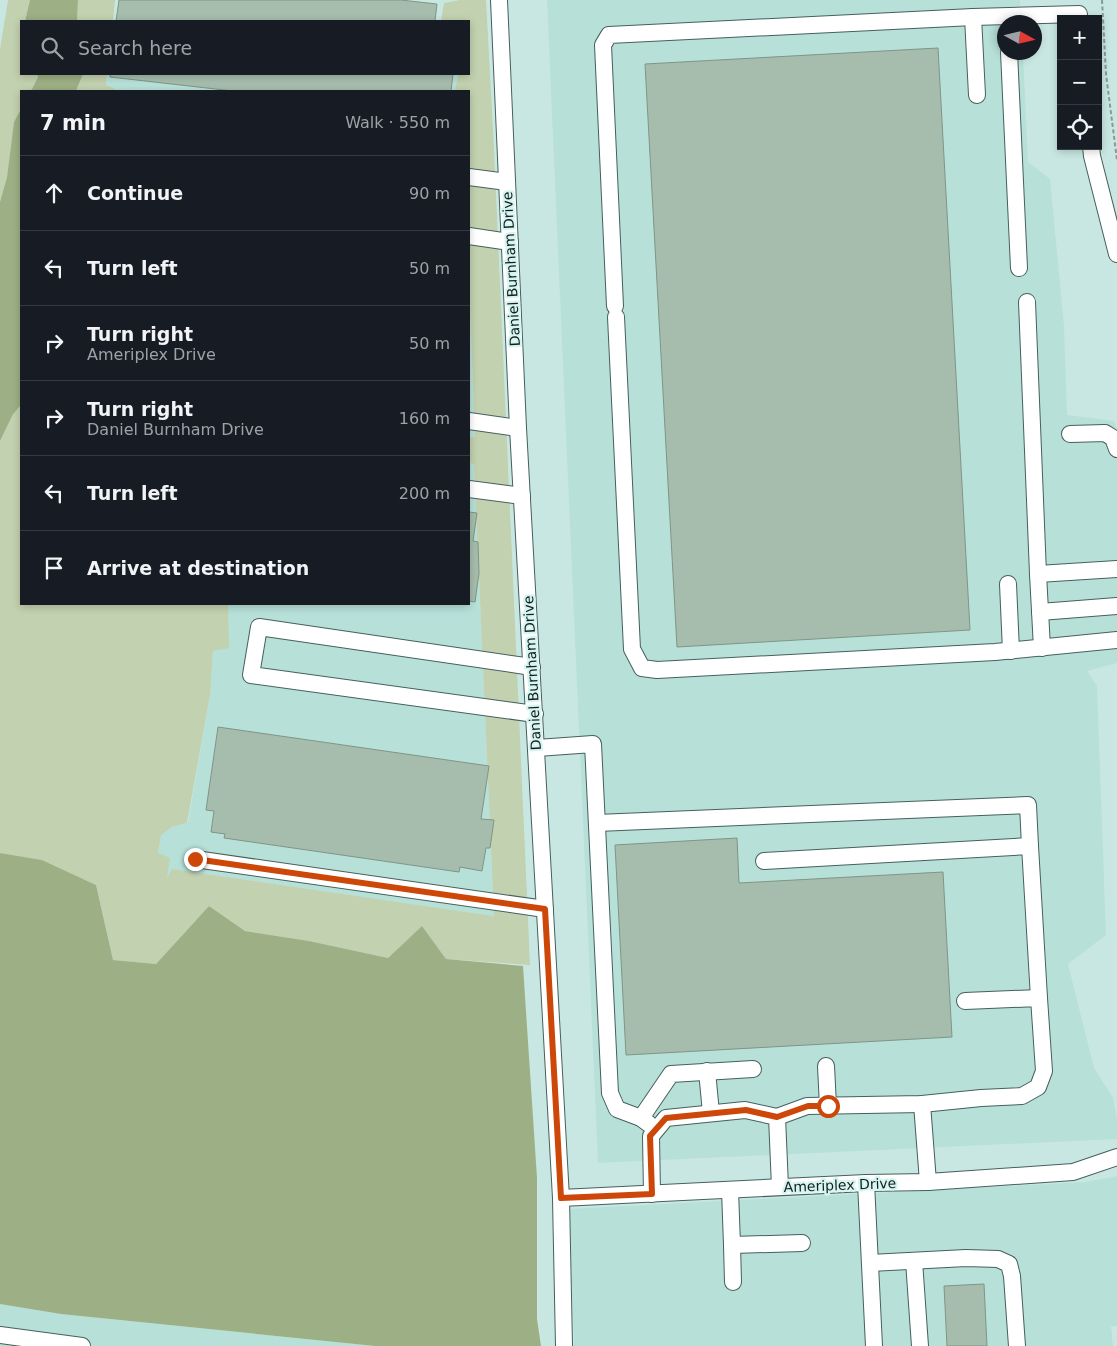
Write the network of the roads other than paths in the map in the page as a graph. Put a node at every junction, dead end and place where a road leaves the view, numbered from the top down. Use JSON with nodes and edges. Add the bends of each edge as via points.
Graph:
{"nodes":[{"id":1,"x":499,"y":0,"type":"edge"},
{"id":2,"x":1079,"y":11,"type":"edge"},
{"id":3,"x":1042,"y":15,"type":"edge"},
{"id":4,"x":973,"y":17,"type":"junction"},
{"id":5,"x":997,"y":18,"type":"edge"},
{"id":6,"x":1009,"y":60,"type":"edge"},
{"id":7,"x":976,"y":96,"type":"dead end"},
{"id":8,"x":1091,"y":150,"type":"edge"},
{"id":9,"x":470,"y":177,"type":"edge"},
{"id":10,"x":507,"y":182,"type":"junction"},
{"id":11,"x":1113,"y":225,"type":"edge"},
{"id":12,"x":470,"y":236,"type":"edge"},
{"id":13,"x":510,"y":242,"type":"junction"},
{"id":14,"x":1117,"y":254,"type":"edge"},
{"id":15,"x":1019,"y":268,"type":"dead end"},
{"id":16,"x":1027,"y":302,"type":"dead end"},
{"id":17,"x":470,"y":421,"type":"edge"},
{"id":18,"x":518,"y":428,"type":"junction"},
{"id":19,"x":1070,"y":434,"type":"dead end"},
{"id":20,"x":1117,"y":449,"type":"edge"},
{"id":21,"x":470,"y":489,"type":"edge"},
{"id":22,"x":522,"y":496,"type":"junction"},
{"id":23,"x":1117,"y":569,"type":"edge"},
{"id":24,"x":1038,"y":574,"type":"junction"},
{"id":25,"x":1008,"y":584,"type":"dead end"},
{"id":26,"x":1117,"y":606,"type":"edge"},
{"id":27,"x":1040,"y":612,"type":"junction"},
{"id":28,"x":1117,"y":640,"type":"edge"},
{"id":29,"x":1042,"y":648,"type":"junction"},
{"id":30,"x":1011,"y":651,"type":"junction"},
{"id":31,"x":532,"y":667,"type":"junction"},
{"id":32,"x":535,"y":714,"type":"junction"},
{"id":33,"x":537,"y":748,"type":"junction"},
{"id":34,"x":597,"y":823,"type":"junction"},
{"id":35,"x":1030,"y":846,"type":"junction"},
{"id":36,"x":195,"y":859,"type":"dead end"},
{"id":37,"x":764,"y":860,"type":"dead end"},
{"id":38,"x":545,"y":909,"type":"junction"},
{"id":39,"x":1040,"y":998,"type":"junction"},
{"id":40,"x":965,"y":1001,"type":"dead end"},
{"id":41,"x":826,"y":1066,"type":"dead end"},
{"id":42,"x":753,"y":1069,"type":"dead end"},
{"id":43,"x":707,"y":1071,"type":"junction"},
{"id":44,"x":922,"y":1104,"type":"junction"},
{"id":45,"x":828,"y":1106,"type":"junction"},
{"id":46,"x":710,"y":1112,"type":"junction"},
{"id":47,"x":777,"y":1117,"type":"junction"},
{"id":48,"x":641,"y":1118,"type":"junction"},
{"id":49,"x":656,"y":1130,"type":"junction"},
{"id":50,"x":1117,"y":1157,"type":"edge"},
{"id":51,"x":928,"y":1182,"type":"junction"},
{"id":52,"x":866,"y":1183,"type":"junction"},
{"id":53,"x":780,"y":1187,"type":"junction"},
{"id":54,"x":730,"y":1190,"type":"junction"},
{"id":55,"x":652,"y":1194,"type":"junction"},
{"id":56,"x":561,"y":1198,"type":"junction"},
{"id":57,"x":802,"y":1243,"type":"dead end"},
{"id":58,"x":732,"y":1245,"type":"junction"},
{"id":59,"x":914,"y":1261,"type":"junction"},
{"id":60,"x":870,"y":1263,"type":"junction"},
{"id":61,"x":733,"y":1282,"type":"dead end"},
{"id":62,"x":0,"y":1335,"type":"edge"},
{"id":63,"x":82,"y":1346,"type":"edge"},
{"id":64,"x":564,"y":1346,"type":"edge"},
{"id":65,"x":874,"y":1346,"type":"edge"},
{"id":66,"x":920,"y":1346,"type":"edge"},
{"id":67,"x":1017,"y":1346,"type":"edge"}],
"edges":[{"from":1,"to":10,"type":"street","name":"Daniel Burnham Drive"},
{"from":2,"to":3,"type":"street"},
{"from":4,"to":5,"type":"street"},
{"from":4,"to":7,"type":"street"},
{"from":4,"to":30,"type":"street","via":[[609,35],[603,45],[632,649],[642,668],[657,670]]},
{"from":6,"to":15,"type":"street"},
{"from":8,"to":11,"type":"street"},
{"from":9,"to":10,"type":"street"},
{"from":10,"to":13,"type":"street","name":"Daniel Burnham Drive"},
{"from":11,"to":14,"type":"street"},
{"from":12,"to":13,"type":"street"},
{"from":13,"to":18,"type":"street","name":"Daniel Burnham Drive"},
{"from":16,"to":24,"type":"street"},
{"from":17,"to":18,"type":"street"},
{"from":18,"to":22,"type":"street","name":"Daniel Burnham Drive"},
{"from":19,"to":20,"type":"street","via":[[1104,433],[1113,438]]},
{"from":21,"to":22,"type":"street"},
{"from":22,"to":31,"type":"street","name":"Daniel Burnham Drive"},
{"from":23,"to":24,"type":"street"},
{"from":24,"to":27,"type":"street"},
{"from":25,"to":30,"type":"street"},
{"from":26,"to":27,"type":"street"},
{"from":27,"to":29,"type":"street"},
{"from":28,"to":29,"type":"street"},
{"from":29,"to":30,"type":"street"},
{"from":31,"to":32,"type":"street","name":"Daniel Burnham Drive"},
{"from":31,"to":32,"type":"street","via":[[259,626],[251,675]]},
{"from":32,"to":33,"type":"street","name":"Daniel Burnham Drive"},
{"from":33,"to":34,"type":"street","via":[[593,744]]},
{"from":33,"to":38,"type":"street","name":"Daniel Burnham Drive"},
{"from":34,"to":35,"type":"street","via":[[1028,806]]},
{"from":34,"to":48,"type":"street","via":[[610,1093],[617,1109]]},
{"from":35,"to":37,"type":"street"},
{"from":35,"to":39,"type":"street"},
{"from":36,"to":38,"type":"street"},
{"from":38,"to":56,"type":"street","name":"Daniel Burnham Drive"},
{"from":39,"to":40,"type":"street"},
{"from":39,"to":44,"type":"street","via":[[1044,1071],[1038,1087],[1022,1096]]},
{"from":41,"to":45,"type":"street"},
{"from":42,"to":43,"type":"street"},
{"from":43,"to":46,"type":"street"},
{"from":43,"to":48,"type":"street","via":[[671,1074]]},
{"from":44,"to":45,"type":"street"},
{"from":44,"to":51,"type":"street"},
{"from":45,"to":47,"type":"street","via":[[808,1106]]},
{"from":46,"to":47,"type":"street","via":[[746,1110]]},
{"from":46,"to":49,"type":"street","via":[[666,1118]]},
{"from":47,"to":53,"type":"street"},
{"from":48,"to":49,"type":"street"},
{"from":49,"to":55,"type":"street","via":[[650,1136]]},
{"from":50,"to":51,"type":"street","name":"Ameriplex Drive","via":[[1073,1172]]},
{"from":51,"to":52,"type":"street","name":"Ameriplex Drive"},
{"from":52,"to":53,"type":"street","name":"Ameriplex Drive"},
{"from":52,"to":60,"type":"street"},
{"from":53,"to":54,"type":"street","name":"Ameriplex Drive"},
{"from":54,"to":55,"type":"street","name":"Ameriplex Drive"},
{"from":54,"to":58,"type":"street"},
{"from":55,"to":56,"type":"street","name":"Ameriplex Drive"},
{"from":56,"to":64,"type":"street","name":"Daniel Burnham Drive"},
{"from":57,"to":58,"type":"street"},
{"from":58,"to":61,"type":"street"},
{"from":59,"to":60,"type":"street"},
{"from":59,"to":66,"type":"street"},
{"from":59,"to":67,"type":"street","via":[[998,1259],[1009,1264]]},
{"from":60,"to":65,"type":"street"},
{"from":62,"to":63,"type":"street"}]}
